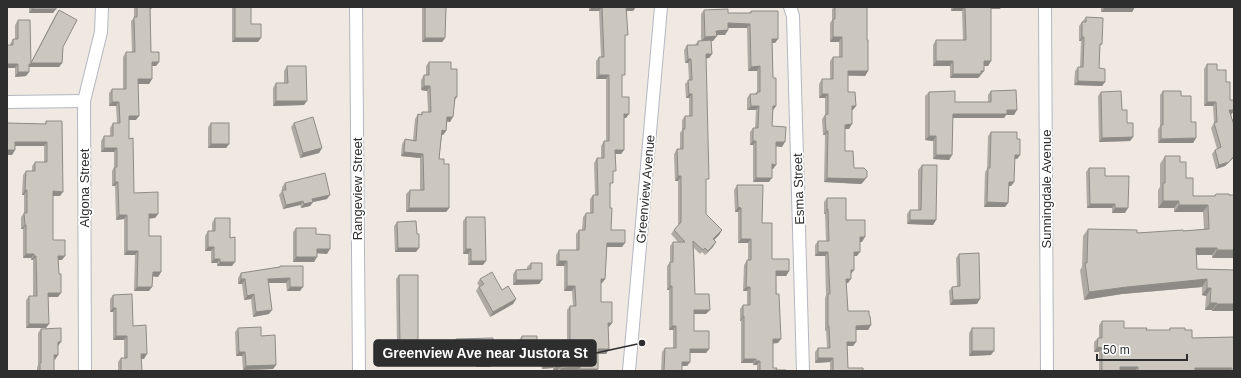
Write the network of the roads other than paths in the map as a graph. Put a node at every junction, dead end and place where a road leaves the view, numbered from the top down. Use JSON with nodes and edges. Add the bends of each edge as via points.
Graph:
{"nodes":[{"id":1,"x":102,"y":7,"type":"edge"},
{"id":2,"x":356,"y":7,"type":"edge"},
{"id":3,"x":661,"y":7,"type":"edge"},
{"id":4,"x":790,"y":7,"type":"edge"},
{"id":5,"x":1045,"y":7,"type":"edge"},
{"id":6,"x":84,"y":101,"type":"junction"},
{"id":7,"x":7,"y":102,"type":"edge"},
{"id":8,"x":85,"y":371,"type":"edge"},
{"id":9,"x":359,"y":371,"type":"edge"},
{"id":10,"x":629,"y":371,"type":"edge"},
{"id":11,"x":803,"y":371,"type":"edge"},
{"id":12,"x":1047,"y":371,"type":"edge"}],
"edges":[{"from":1,"to":6,"type":"street","name":"Algona Street","via":[[101,32]]},
{"from":2,"to":9,"type":"street","name":"Rangeview Street"},
{"from":3,"to":10,"type":"street","name":"Greenview Avenue"},
{"from":4,"to":11,"type":"street","name":"Esma Street","via":[[793,16]]},
{"from":5,"to":12,"type":"street","name":"Sunningdale Avenue"},
{"from":6,"to":7,"type":"street"},
{"from":6,"to":8,"type":"street","name":"Algona Street"}]}
